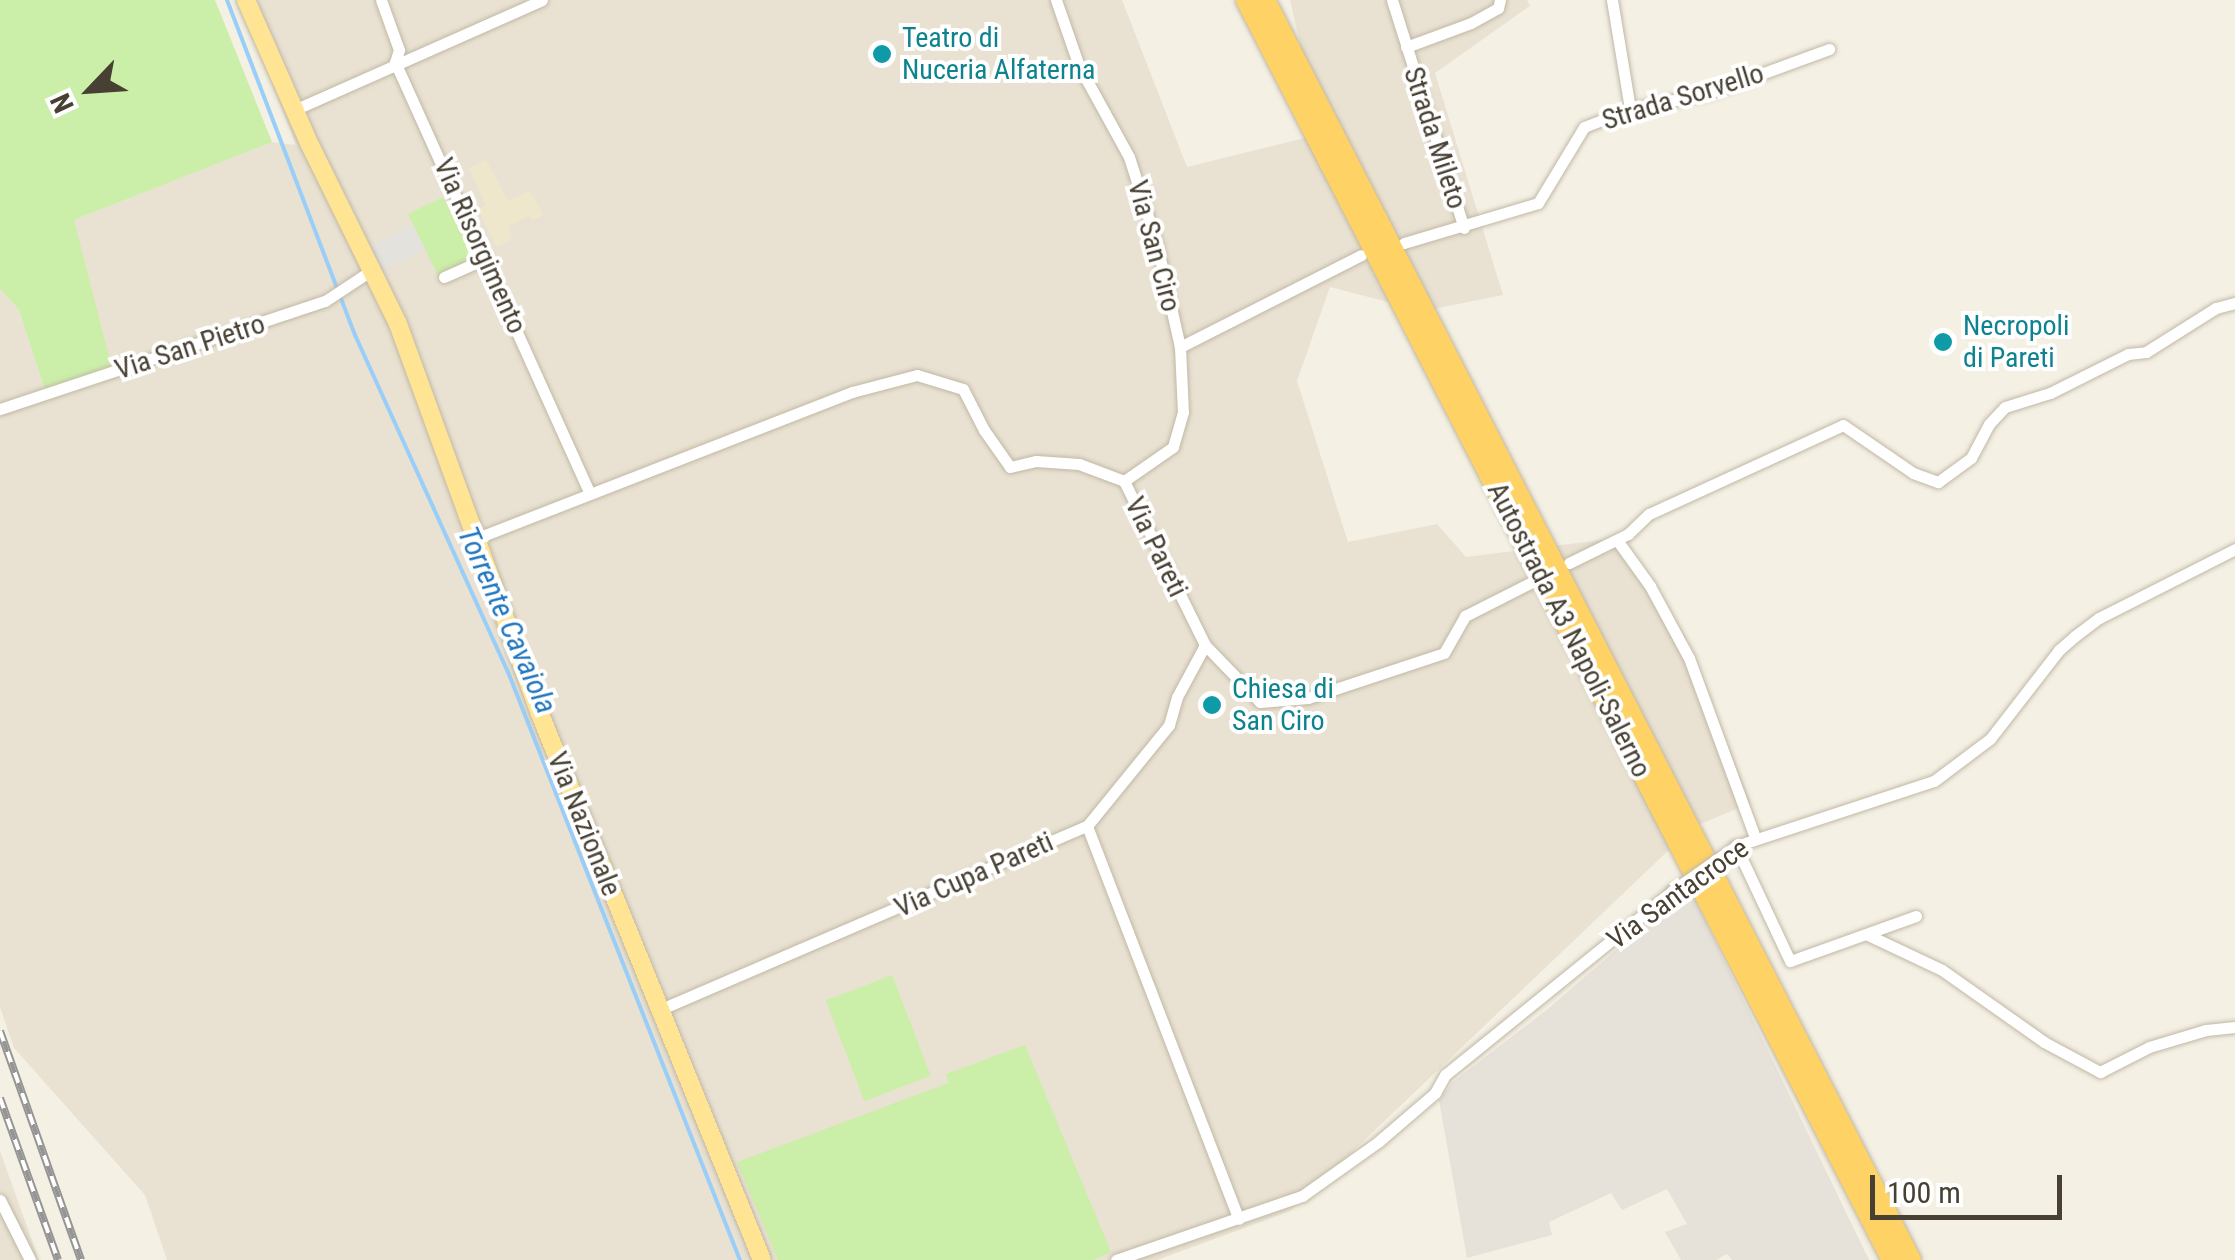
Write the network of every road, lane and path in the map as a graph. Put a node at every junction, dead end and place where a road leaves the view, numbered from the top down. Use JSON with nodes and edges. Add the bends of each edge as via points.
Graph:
{"nodes":[{"id":1,"x":246,"y":0,"type":"edge"},
{"id":2,"x":381,"y":0,"type":"edge"},
{"id":3,"x":542,"y":0,"type":"edge"},
{"id":4,"x":1056,"y":0,"type":"edge"},
{"id":5,"x":1246,"y":0,"type":"edge"},
{"id":6,"x":1266,"y":0,"type":"edge"},
{"id":7,"x":1392,"y":0,"type":"edge"},
{"id":8,"x":1500,"y":0,"type":"edge"},
{"id":9,"x":1612,"y":0,"type":"edge"},
{"id":10,"x":1406,"y":47,"type":"junction"},
{"id":11,"x":1829,"y":49,"type":"dead end"},
{"id":12,"x":395,"y":62,"type":"junction"},
{"id":13,"x":1630,"y":109,"type":"junction"},
{"id":14,"x":294,"y":110,"type":"junction"},
{"id":15,"x":1464,"y":228,"type":"junction"},
{"id":16,"x":1404,"y":243,"type":"dead end"},
{"id":17,"x":1361,"y":255,"type":"dead end"},
{"id":18,"x":487,"y":258,"type":"junction"},
{"id":19,"x":372,"y":270,"type":"junction"},
{"id":20,"x":444,"y":277,"type":"dead end"},
{"id":21,"x":2235,"y":303,"type":"edge"},
{"id":22,"x":1180,"y":347,"type":"junction"},
{"id":23,"x":0,"y":409,"type":"edge"},
{"id":24,"x":1124,"y":481,"type":"junction"},
{"id":25,"x":589,"y":492,"type":"junction"},
{"id":26,"x":475,"y":539,"type":"junction"},
{"id":27,"x":1616,"y":540,"type":"junction"},
{"id":28,"x":2235,"y":549,"type":"edge"},
{"id":29,"x":1570,"y":563,"type":"dead end"},
{"id":30,"x":1534,"y":581,"type":"dead end"},
{"id":31,"x":1205,"y":645,"type":"junction"},
{"id":32,"x":1087,"y":826,"type":"junction"},
{"id":33,"x":1755,"y":838,"type":"junction"},
{"id":34,"x":1736,"y":846,"type":"junction"},
{"id":35,"x":1916,"y":916,"type":"dead end"},
{"id":36,"x":1868,"y":935,"type":"junction"},
{"id":37,"x":660,"y":1010,"type":"junction"},
{"id":38,"x":2235,"y":1028,"type":"edge"},
{"id":39,"x":0,"y":1200,"type":"edge"},
{"id":40,"x":1240,"y":1218,"type":"junction"},
{"id":41,"x":30,"y":1260,"type":"edge"},
{"id":42,"x":762,"y":1260,"type":"edge"},
{"id":43,"x":1116,"y":1260,"type":"edge"},
{"id":44,"x":1892,"y":1260,"type":"edge"},
{"id":45,"x":1911,"y":1260,"type":"edge"}],
"edges":[{"from":1,"to":14,"type":"main road","name":"Via Nazionale"},
{"from":2,"to":12,"type":"street","name":"Via Risorgimento","via":[[399,50]]},
{"from":3,"to":12,"type":"street"},
{"from":4,"to":22,"type":"street","name":"Via San Ciro","via":[[1079,66],[1129,158],[1158,244]]},
{"from":5,"to":44,"type":"highway","name":"Autostrada A3 Napoli-Salerno"},
{"from":6,"to":45,"type":"highway","name":"Autostrada A3 Napoli-Salerno"},
{"from":7,"to":10,"type":"street","name":"Strada Mileto"},
{"from":8,"to":10,"type":"street","name":"Strada Mileto","via":[[1498,8],[1471,23]]},
{"from":9,"to":13,"type":"street"},
{"from":10,"to":15,"type":"street","name":"Strada Mileto"},
{"from":11,"to":13,"type":"street","name":"Strada Sorvello","via":[[1709,94]]},
{"from":12,"to":14,"type":"street"},
{"from":12,"to":18,"type":"street","name":"Via Risorgimento"},
{"from":13,"to":15,"type":"street","name":"Strada Sorvello","via":[[1584,126],[1538,203]]},
{"from":14,"to":19,"type":"main road","name":"Via Nazionale"},
{"from":15,"to":16,"type":"street","name":"Strada Sorvello"},
{"from":17,"to":22,"type":"street"},
{"from":18,"to":20,"type":"street"},
{"from":18,"to":25,"type":"street","name":"Via Risorgimento"},
{"from":19,"to":23,"type":"street","name":"Via San Pietro","via":[[325,302]]},
{"from":19,"to":26,"type":"main road","name":"Via Nazionale","via":[[404,339]]},
{"from":21,"to":27,"type":"street","via":[[2146,352],[2005,407],[1971,458],[1938,482],[1843,425],[1649,514]]},
{"from":22,"to":24,"type":"street","name":"Via San Ciro","via":[[1183,412],[1173,447]]},
{"from":24,"to":25,"type":"street","name":"Via Pareti","via":[[1079,464],[1010,467],[963,389],[917,375],[852,392]]},
{"from":24,"to":31,"type":"street","name":"Via Pareti"},
{"from":25,"to":26,"type":"street","name":"Via Pareti"},
{"from":26,"to":37,"type":"main road","name":"Via Nazionale"},
{"from":27,"to":29,"type":"street"},
{"from":27,"to":33,"type":"street","via":[[1690,658]]},
{"from":28,"to":33,"type":"street","name":"Via Santacroce","via":[[2075,636],[1990,739],[1934,781]]},
{"from":30,"to":31,"type":"street","name":"Via Pareti","via":[[1465,616],[1444,653],[1308,698],[1260,702]]},
{"from":31,"to":32,"type":"street","name":"Via Cupa Pareti","via":[[1168,724]]},
{"from":32,"to":37,"type":"street","name":"Via Cupa Pareti"},
{"from":32,"to":40,"type":"street"},
{"from":33,"to":34,"type":"street","name":"Via Santacroce"},
{"from":34,"to":36,"type":"street","via":[[1790,961]]},
{"from":34,"to":40,"type":"street","name":"Via Santacroce","bridge":true,"via":[[1445,1075],[1435,1094],[1378,1142],[1302,1196]]},
{"from":35,"to":36,"type":"street"},
{"from":36,"to":38,"type":"street","via":[[1942,970],[2044,1042],[2100,1072],[2149,1047]]},
{"from":37,"to":42,"type":"main road","name":"Via Nazionale"},
{"from":39,"to":41,"type":"street"},
{"from":40,"to":43,"type":"street","name":"Via Santacroce"}]}
